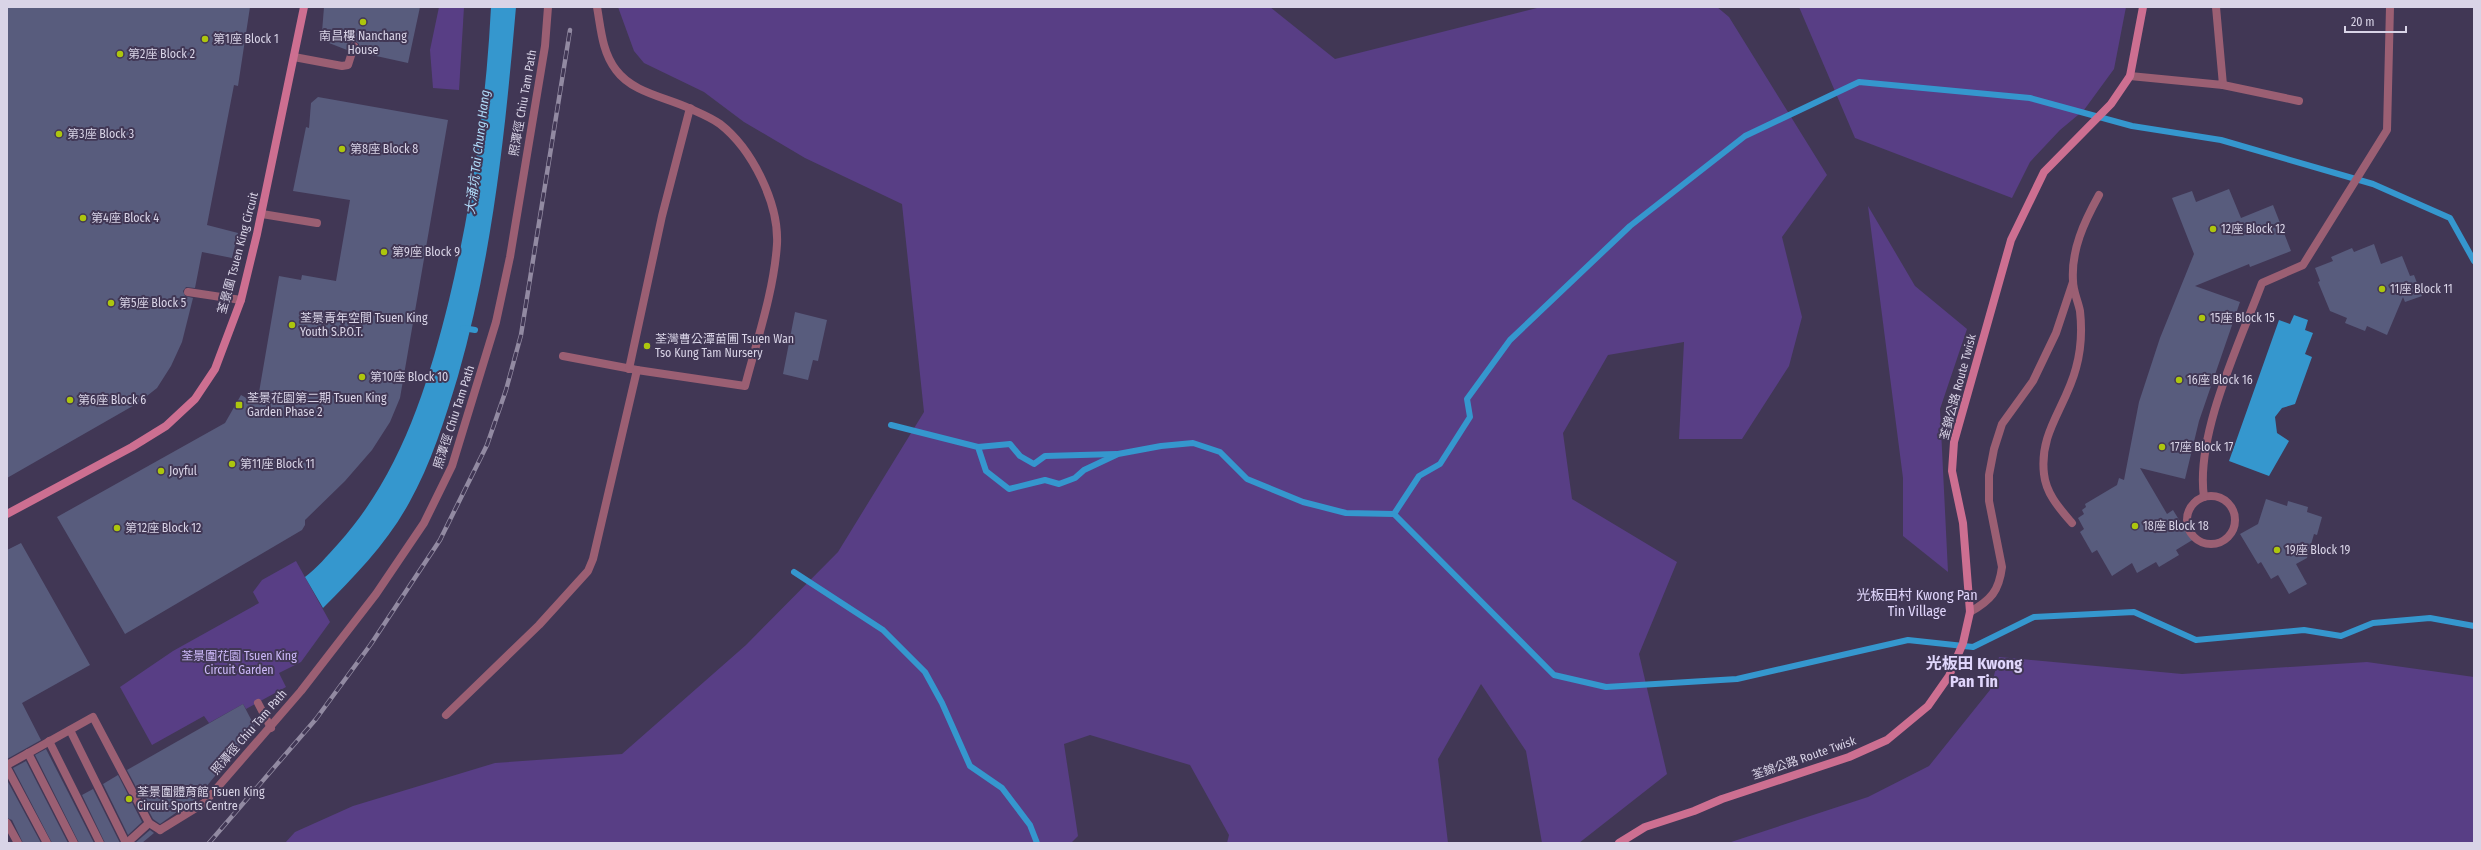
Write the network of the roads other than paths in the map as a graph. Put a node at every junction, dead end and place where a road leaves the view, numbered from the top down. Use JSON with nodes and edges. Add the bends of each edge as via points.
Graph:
{"nodes":[{"id":1,"x":304,"y":7,"type":"edge"},
{"id":2,"x":548,"y":7,"type":"edge"},
{"id":3,"x":597,"y":7,"type":"edge"},
{"id":4,"x":2143,"y":7,"type":"edge"},
{"id":5,"x":2216,"y":7,"type":"edge"},
{"id":6,"x":2390,"y":7,"type":"edge"},
{"id":7,"x":354,"y":46,"type":"dead end"},
{"id":8,"x":294,"y":57,"type":"junction"},
{"id":9,"x":2130,"y":76,"type":"junction"},
{"id":10,"x":2223,"y":84,"type":"junction"},
{"id":11,"x":2299,"y":102,"type":"dead end"},
{"id":12,"x":690,"y":108,"type":"junction"},
{"id":13,"x":2099,"y":196,"type":"dead end"},
{"id":14,"x":262,"y":214,"type":"junction"},
{"id":15,"x":317,"y":223,"type":"dead end"},
{"id":16,"x":2072,"y":282,"type":"junction"},
{"id":17,"x":188,"y":292,"type":"dead end"},
{"id":18,"x":241,"y":300,"type":"junction"},
{"id":19,"x":562,"y":356,"type":"dead end"},
{"id":20,"x":633,"y":370,"type":"junction"},
{"id":21,"x":2204,"y":497,"type":"junction"},
{"id":22,"x":7,"y":514,"type":"edge"},
{"id":23,"x":2072,"y":523,"type":"dead end"},
{"id":24,"x":1970,"y":612,"type":"junction"},
{"id":25,"x":258,"y":702,"type":"dead end"},
{"id":26,"x":446,"y":715,"type":"dead end"},
{"id":27,"x":271,"y":728,"type":"junction"},
{"id":28,"x":70,"y":730,"type":"junction"},
{"id":29,"x":49,"y":741,"type":"junction"},
{"id":30,"x":28,"y":753,"type":"junction"},
{"id":31,"x":7,"y":764,"type":"edge"},
{"id":32,"x":7,"y":768,"type":"edge"},
{"id":33,"x":149,"y":822,"type":"junction"},
{"id":34,"x":7,"y":823,"type":"edge"},
{"id":35,"x":18,"y":843,"type":"edge"},
{"id":36,"x":47,"y":843,"type":"edge"},
{"id":37,"x":74,"y":843,"type":"edge"},
{"id":38,"x":100,"y":843,"type":"edge"},
{"id":39,"x":127,"y":843,"type":"edge"},
{"id":40,"x":1619,"y":843,"type":"edge"}],
"edges":[{"from":1,"to":8,"type":"main road","name":"荃景圍 Tsuen King Circuit"},
{"from":2,"to":27,"type":"street","name":"照潭徑 Chiu Tam Path","via":[[545,46],[510,257],[496,322],[452,466],[424,523],[376,594]]},
{"from":3,"to":12,"type":"street","via":[[606,54],[617,71],[632,85]]},
{"from":4,"to":9,"type":"main road","name":"荃錦公路 Route Twisk"},
{"from":5,"to":10,"type":"street"},
{"from":6,"to":21,"type":"street","via":[[2387,130],[2303,265],[2262,283],[2224,382],[2206,447],[2202,472]]},
{"from":7,"to":8,"type":"street","via":[[348,65]]},
{"from":8,"to":14,"type":"main road","name":"荃景圍 Tsuen King Circuit"},
{"from":9,"to":10,"type":"street"},
{"from":9,"to":24,"type":"main road","name":"荃錦公路 Route Twisk","via":[[2111,104],[2044,172],[2011,240],[1954,442],[1952,470],[1964,523]]},
{"from":10,"to":11,"type":"street"},
{"from":12,"to":20,"type":"street","via":[[662,216]]},
{"from":12,"to":20,"type":"street","via":[[719,123],[734,136],[764,181],[773,210],[777,243],[769,291],[745,386]]},
{"from":13,"to":16,"type":"street","via":[[2084,222],[2075,252]]},
{"from":14,"to":15,"type":"street"},
{"from":14,"to":18,"type":"main road","name":"荃景圍 Tsuen King Circuit"},
{"from":16,"to":23,"type":"street","via":[[2080,310],[2076,368],[2043,447],[2044,475],[2054,502]]},
{"from":16,"to":24,"type":"street","via":[[2056,333],[2033,381],[2002,424],[1994,449],[1989,475],[1990,501],[2002,567],[2001,576],[1998,587],[1987,602]]},
{"from":17,"to":18,"type":"street"},
{"from":18,"to":22,"type":"main road","name":"荃景圍 Tsuen King Circuit","via":[[214,369],[195,399],[166,426]]},
{"from":19,"to":20,"type":"street"},
{"from":20,"to":26,"type":"street","via":[[593,559],[588,571],[539,625]]},
{"from":21,"to":21,"type":"street","via":[[2220,498],[2233,509],[2235,517],[2232,533],[2219,543],[2202,542],[2190,531],[2188,515],[2191,507]]},
{"from":24,"to":40,"type":"main road","name":"荃錦公路 Route Twisk","via":[[1963,643],[1949,676],[1928,706],[1886,740],[1849,757],[1645,827]]},
{"from":25,"to":27,"type":"street"},
{"from":27,"to":33,"type":"street","name":"照潭徑 Chiu Tam Path","via":[[204,803],[160,830]]},
{"from":28,"to":29,"type":"street"},
{"from":28,"to":33,"type":"street","via":[[93,717]]},
{"from":28,"to":39,"type":"street"},
{"from":29,"to":30,"type":"street"},
{"from":29,"to":38,"type":"street"},
{"from":30,"to":31,"type":"street"},
{"from":30,"to":37,"type":"street"},
{"from":32,"to":36,"type":"street"},
{"from":33,"to":39,"type":"street"},
{"from":34,"to":35,"type":"street"}]}
